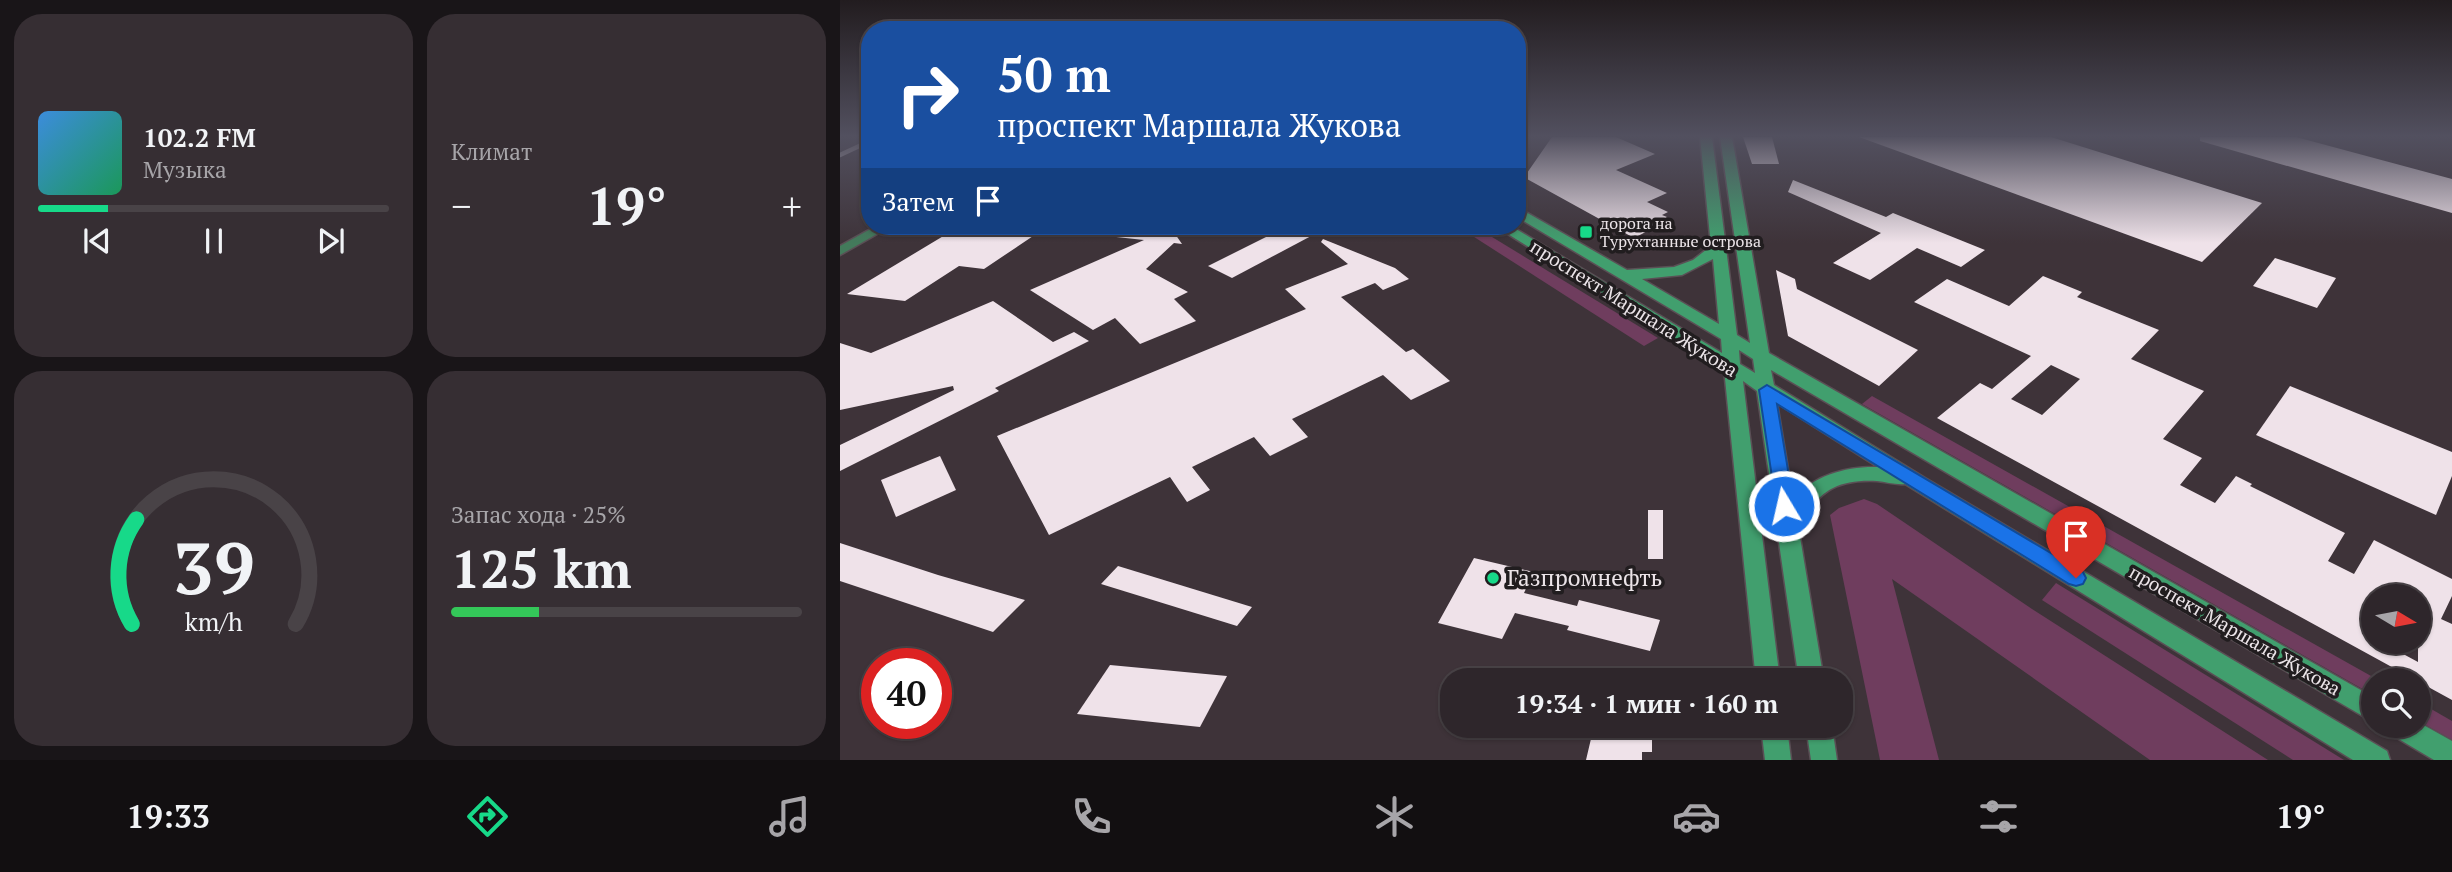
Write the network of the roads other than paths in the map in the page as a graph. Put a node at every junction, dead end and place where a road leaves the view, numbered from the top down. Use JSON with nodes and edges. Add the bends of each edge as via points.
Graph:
{"nodes":[{"id":1,"x":1710,"y":172,"type":"edge"},
{"id":2,"x":1732,"y":172,"type":"edge"},
{"id":3,"x":1526,"y":216,"type":"edge"},
{"id":4,"x":861,"y":230,"type":"edge"},
{"id":5,"x":869,"y":235,"type":"edge"},
{"id":6,"x":1517,"y":235,"type":"edge"},
{"id":7,"x":840,"y":241,"type":"edge"},
{"id":8,"x":1718,"y":247,"type":"junction"},
{"id":9,"x":840,"y":251,"type":"edge"},
{"id":10,"x":1625,"y":274,"type":"junction"},
{"id":11,"x":1730,"y":337,"type":"junction"},
{"id":12,"x":1762,"y":356,"type":"junction"},
{"id":13,"x":1733,"y":370,"type":"junction"},
{"id":14,"x":1767,"y":390,"type":"junction"},
{"id":15,"x":1918,"y":483,"type":"junction"},
{"id":16,"x":1788,"y":532,"type":"junction"},
{"id":17,"x":1767,"y":668,"type":"edge"},
{"id":18,"x":1809,"y":668,"type":"edge"},
{"id":19,"x":2361,"y":703,"type":"edge"},
{"id":20,"x":1774,"y":738,"type":"edge"},
{"id":21,"x":1821,"y":738,"type":"edge"},
{"id":22,"x":2421,"y":738,"type":"edge"},
{"id":23,"x":2452,"y":756,"type":"edge"},
{"id":24,"x":1777,"y":760,"type":"edge"},
{"id":25,"x":1824,"y":760,"type":"edge"},
{"id":26,"x":2376,"y":760,"type":"edge"}],
"edges":[{"from":1,"to":8,"type":"main road"},
{"from":2,"to":12,"type":"main road"},
{"from":3,"to":10,"type":"main road","name":"проспект Маршала Жукова"},
{"from":4,"to":7,"type":"street"},
{"from":5,"to":9,"type":"street"},
{"from":6,"to":13,"type":"main road","name":"проспект Маршала Жукова"},
{"from":8,"to":10,"type":"main road","via":[[1688,270],[1670,275]]},
{"from":8,"to":11,"type":"main road"},
{"from":10,"to":11,"type":"main road","name":"проспект Маршала Жукова"},
{"from":11,"to":12,"type":"main road","name":"проспект Маршала Жукова"},
{"from":11,"to":13,"type":"main road"},
{"from":12,"to":14,"type":"main road"},
{"from":12,"to":19,"type":"main road","name":"проспект Маршала Жукова"},
{"from":13,"to":14,"type":"main road","name":"проспект Маршала Жукова"},
{"from":13,"to":17,"type":"main road"},
{"from":14,"to":15,"type":"main road","name":"проспект Маршала Жукова"},
{"from":14,"to":16,"type":"main road"},
{"from":15,"to":16,"type":"main road","via":[[1885,474],[1835,480],[1799,506]]},
{"from":15,"to":26,"type":"main road","name":"проспект Маршала Жукова"},
{"from":16,"to":18,"type":"main road"},
{"from":20,"to":24,"type":"main road"},
{"from":21,"to":25,"type":"main road"},
{"from":22,"to":23,"type":"main road"}]}
